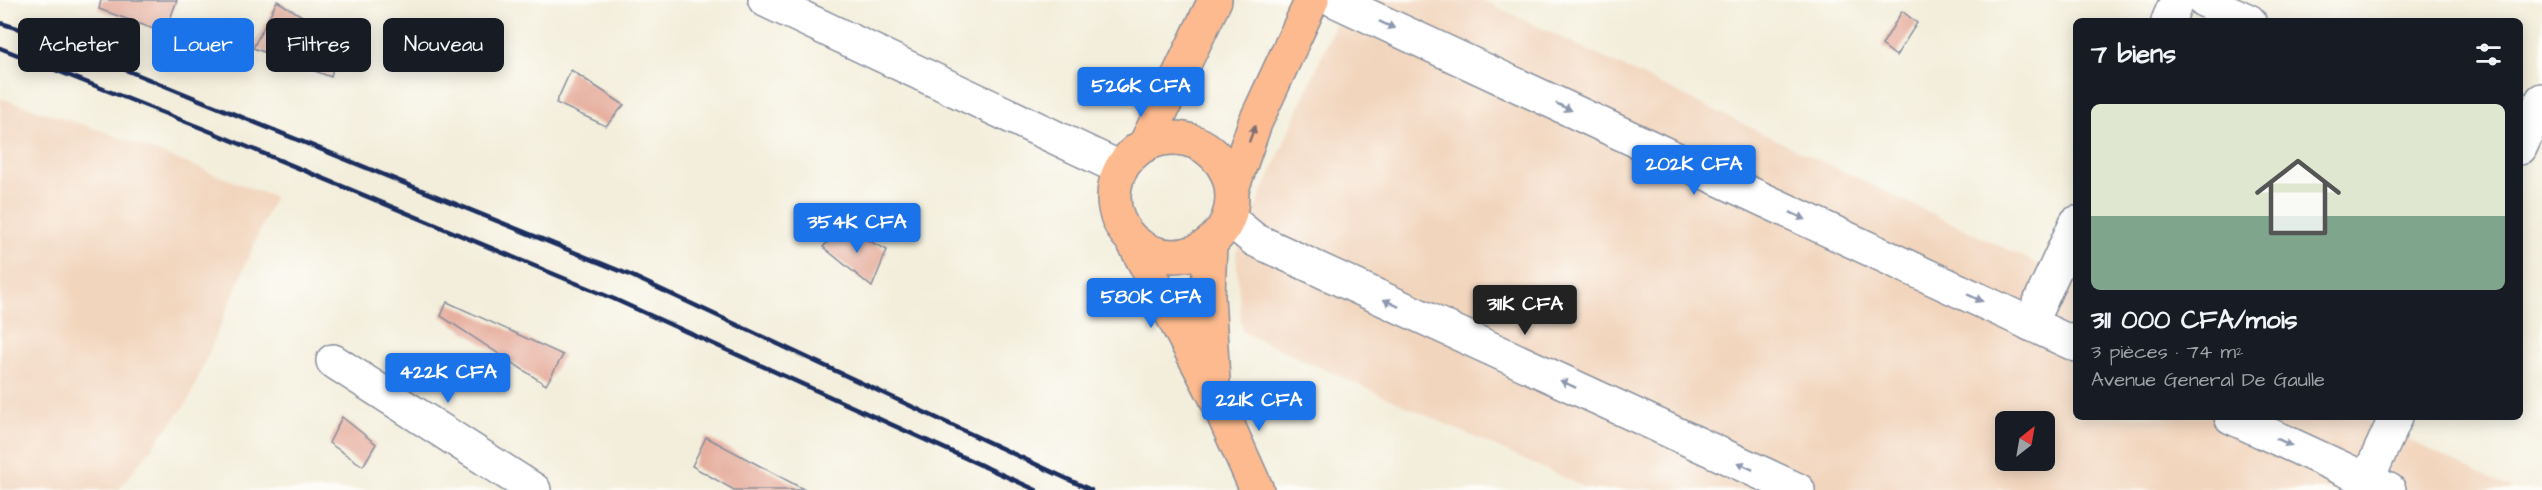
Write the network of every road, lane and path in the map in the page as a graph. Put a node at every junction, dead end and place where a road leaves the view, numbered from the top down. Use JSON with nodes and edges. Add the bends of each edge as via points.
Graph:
{"nodes":[{"id":1,"x":1215,"y":0,"type":"edge"},
{"id":2,"x":1312,"y":0,"type":"edge"},
{"id":3,"x":1334,"y":0,"type":"edge"},
{"id":4,"x":2177,"y":0,"type":"edge"},
{"id":5,"x":2203,"y":0,"type":"edge"},
{"id":6,"x":771,"y":1,"type":"edge"},
{"id":7,"x":2169,"y":18,"type":"edge"},
{"id":8,"x":2242,"y":18,"type":"edge"},
{"id":9,"x":2542,"y":100,"type":"edge"},
{"id":10,"x":2523,"y":140,"type":"edge"},
{"id":11,"x":1146,"y":143,"type":"junction"},
{"id":12,"x":2523,"y":147,"type":"edge"},
{"id":13,"x":2542,"y":156,"type":"edge"},
{"id":14,"x":1120,"y":168,"type":"junction"},
{"id":15,"x":1224,"y":217,"type":"junction"},
{"id":16,"x":2073,"y":229,"type":"edge"},
{"id":17,"x":1133,"y":241,"type":"junction"},
{"id":18,"x":2030,"y":324,"type":"junction"},
{"id":19,"x":2073,"y":344,"type":"edge"},
{"id":20,"x":333,"y":361,"type":"dead end"},
{"id":21,"x":1214,"y":394,"type":"junction"},
{"id":22,"x":2237,"y":420,"type":"edge"},
{"id":23,"x":2395,"y":420,"type":"edge"},
{"id":24,"x":2378,"y":485,"type":"edge"},
{"id":25,"x":534,"y":490,"type":"edge"},
{"id":26,"x":1257,"y":490,"type":"edge"},
{"id":27,"x":1798,"y":490,"type":"edge"}],
"edges":[{"from":1,"to":11,"type":"main road"},
{"from":15,"to":2,"type":"main road","one_way":true,"via":[[1255,123]]},
{"from":3,"to":18,"type":"street","one_way":true},
{"from":4,"to":7,"type":"street"},
{"from":5,"to":8,"type":"street"},
{"from":6,"to":14,"type":"street"},
{"from":9,"to":10,"type":"street"},
{"from":11,"to":14,"type":"main road"},
{"from":11,"to":15,"type":"main road","via":[[1173,138],[1201,144],[1216,156],[1227,171]]},
{"from":12,"to":13,"type":"street"},
{"from":14,"to":17,"type":"main road","via":[[1114,187],[1114,207],[1120,225]]},
{"from":15,"to":17,"type":"main road","via":[[1196,252],[1162,255]]},
{"from":15,"to":21,"type":"main road","via":[[1208,297]]},
{"from":27,"to":15,"type":"street","one_way":true,"via":[[1255,240]]},
{"from":16,"to":18,"type":"street"},
{"from":17,"to":21,"type":"main road"},
{"from":18,"to":19,"type":"street"},
{"from":20,"to":25,"type":"street"},
{"from":21,"to":26,"type":"main road"},
{"from":22,"to":24,"type":"street","one_way":true},
{"from":23,"to":24,"type":"street"}]}
